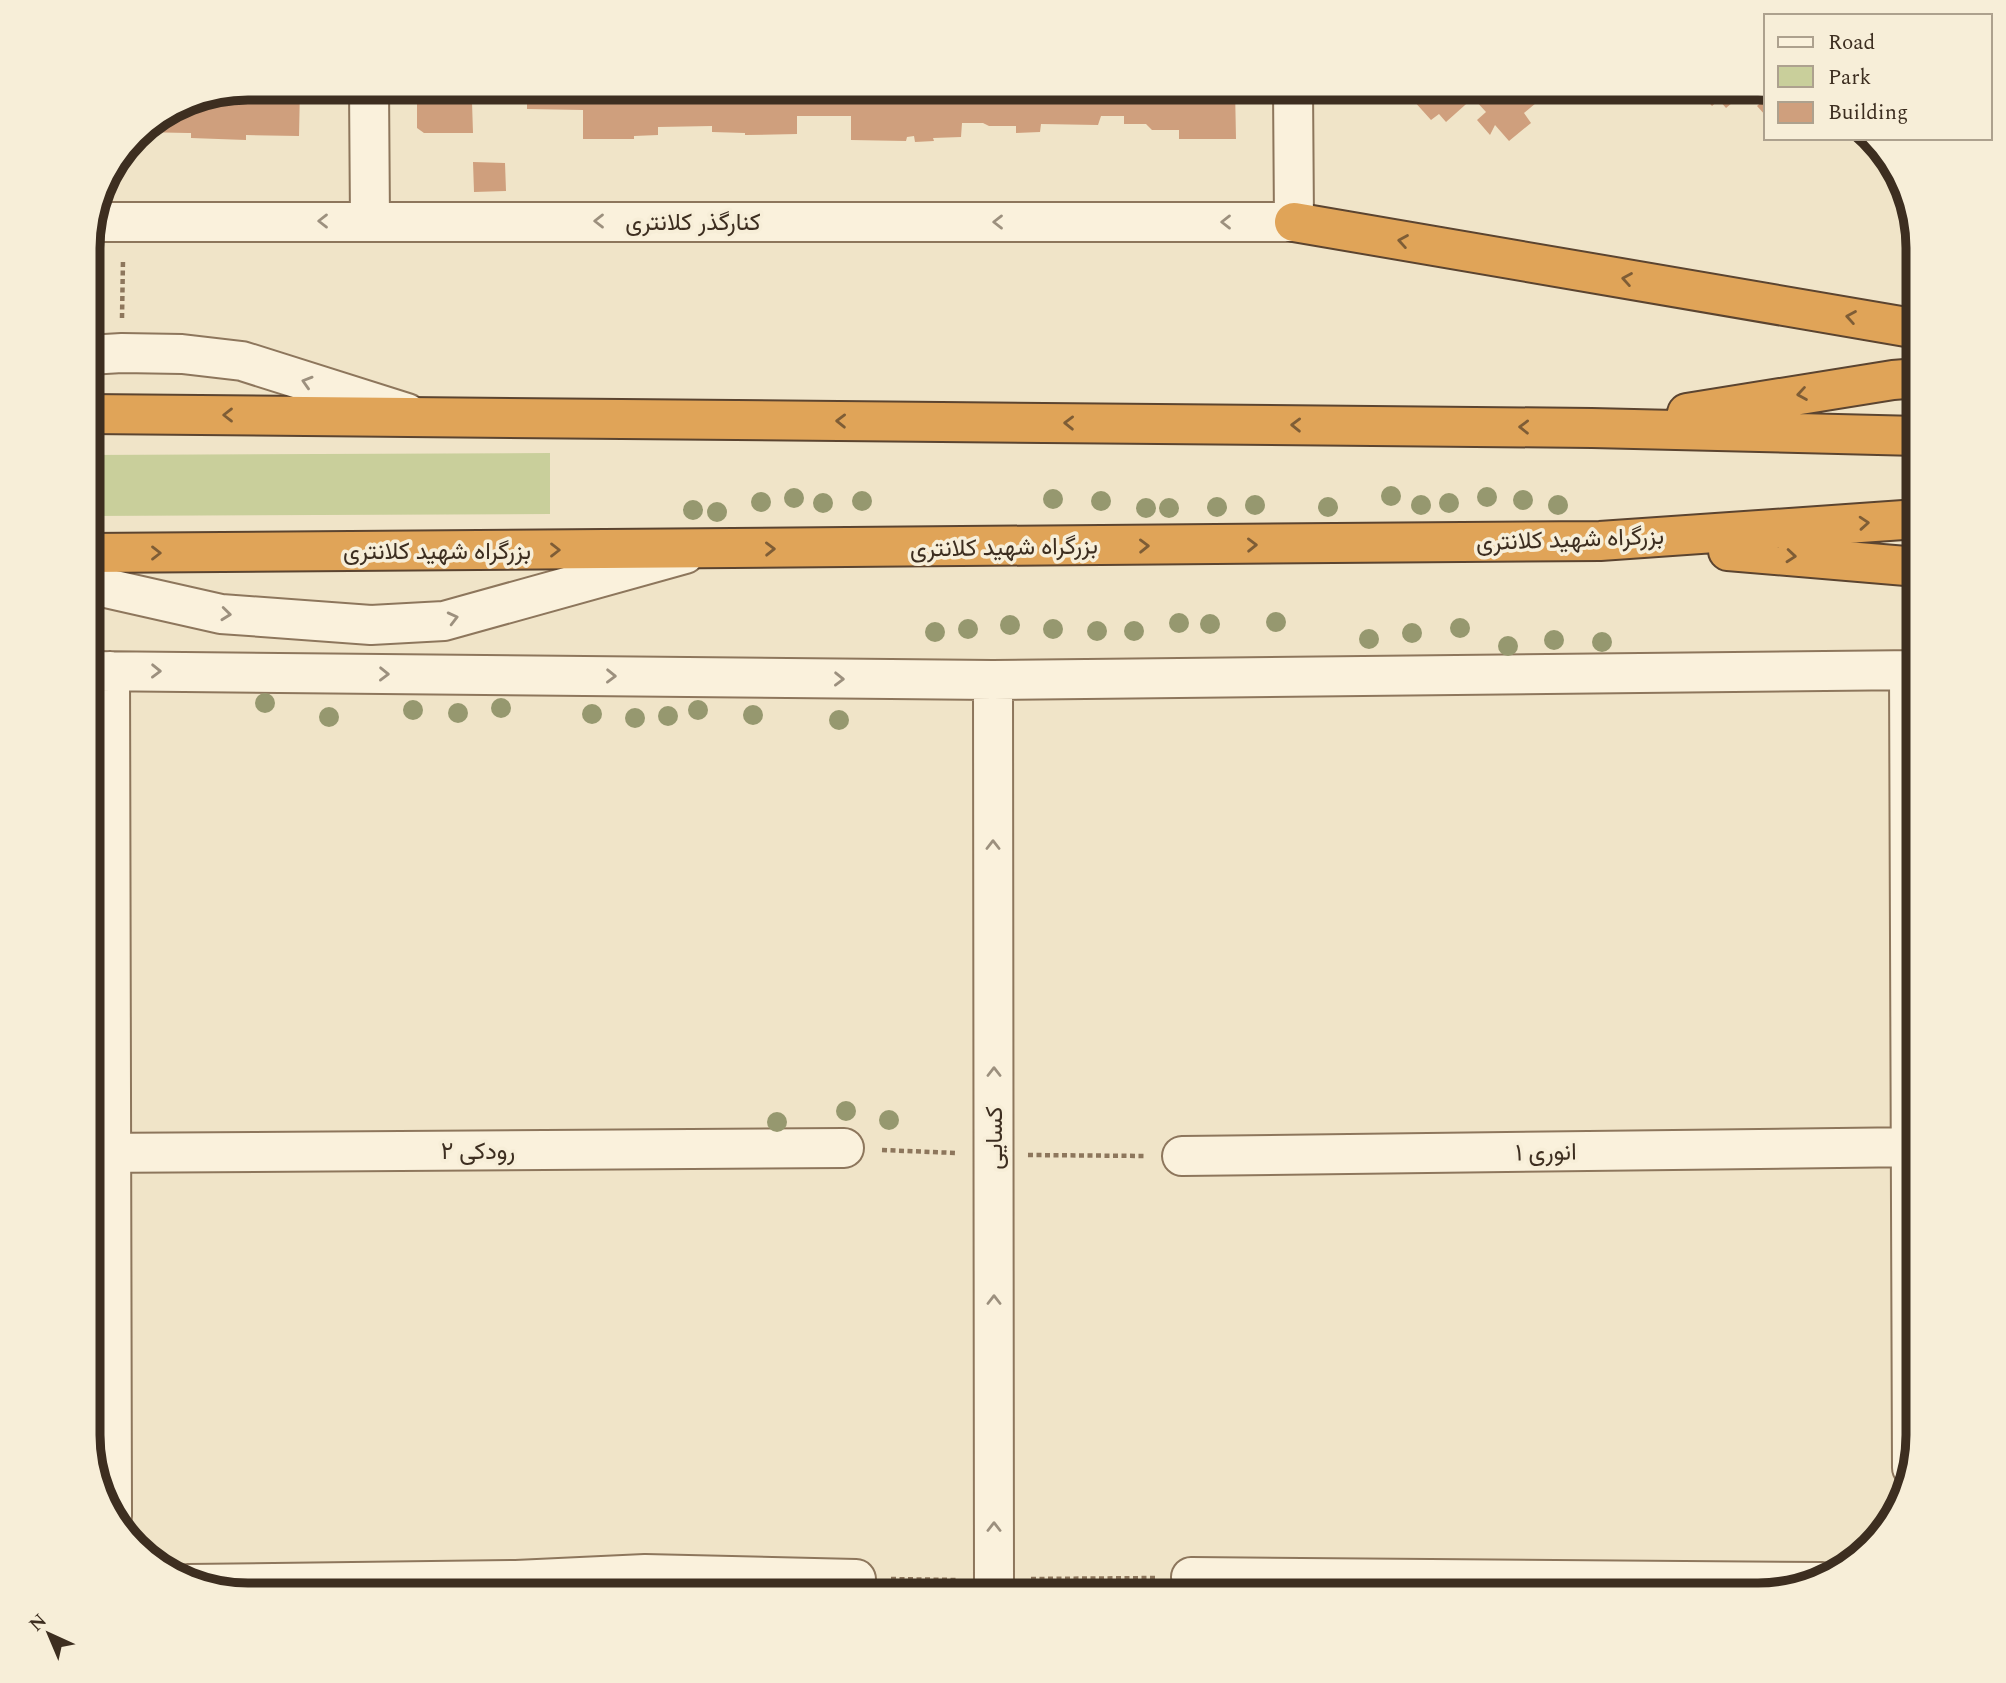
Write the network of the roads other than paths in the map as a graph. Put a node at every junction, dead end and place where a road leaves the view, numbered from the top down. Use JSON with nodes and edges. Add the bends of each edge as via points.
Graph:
{"nodes":[{"id":1,"x":369,"y":100,"type":"edge"},
{"id":2,"x":1293,"y":100,"type":"edge"},
{"id":3,"x":370,"y":221,"type":"junction"},
{"id":4,"x":108,"y":222,"type":"edge"},
{"id":5,"x":1294,"y":222,"type":"junction"},
{"id":6,"x":1906,"y":327,"type":"edge"},
{"id":7,"x":105,"y":354,"type":"edge"},
{"id":8,"x":1906,"y":380,"type":"edge"},
{"id":9,"x":100,"y":414,"type":"edge"},
{"id":10,"x":419,"y":417,"type":"junction"},
{"id":11,"x":1592,"y":428,"type":"junction"},
{"id":12,"x":1906,"y":436,"type":"edge"},
{"id":13,"x":1906,"y":520,"type":"edge"},
{"id":14,"x":1600,"y":541,"type":"junction"},
{"id":15,"x":702,"y":550,"type":"junction"},
{"id":16,"x":100,"y":553,"type":"edge"},
{"id":17,"x":1906,"y":566,"type":"edge"},
{"id":18,"x":100,"y":587,"type":"edge"},
{"id":19,"x":1906,"y":670,"type":"edge"},
{"id":20,"x":100,"y":671,"type":"edge"},
{"id":21,"x":993,"y":680,"type":"junction"},
{"id":22,"x":1906,"y":1147,"type":"edge"},
{"id":23,"x":844,"y":1148,"type":"dead end"},
{"id":24,"x":100,"y":1153,"type":"edge"},
{"id":25,"x":1182,"y":1156,"type":"dead end"},
{"id":26,"x":100,"y":1181,"type":"edge"},
{"id":27,"x":111,"y":1492,"type":"edge"},
{"id":28,"x":1191,"y":1577,"type":"dead end"},
{"id":29,"x":856,"y":1579,"type":"dead end"},
{"id":30,"x":1779,"y":1582,"type":"edge"},
{"id":31,"x":562,"y":1583,"type":"edge"},
{"id":32,"x":765,"y":1583,"type":"edge"},
{"id":33,"x":837,"y":1583,"type":"edge"},
{"id":34,"x":994,"y":1583,"type":"edge"}],
"edges":[{"from":1,"to":3,"type":"street"},
{"from":2,"to":5,"type":"street"},
{"from":3,"to":4,"type":"street","name":"کنارگذر کلانتری","one_way":true},
{"from":5,"to":3,"type":"street","name":"کنارگذر کلانتری","one_way":true},
{"from":6,"to":5,"type":"highway","one_way":true},
{"from":10,"to":7,"type":"street","one_way":true,"via":[[242,361],[182,354]]},
{"from":8,"to":11,"type":"highway","one_way":true},
{"from":10,"to":9,"type":"highway","one_way":true},
{"from":11,"to":10,"type":"highway","one_way":true},
{"from":11,"to":12,"type":"highway"},
{"from":14,"to":13,"type":"highway","name":"بزرگراه شهید کلانتری","one_way":true},
{"from":15,"to":14,"type":"highway","name":"بزرگراه شهید کلانتری","one_way":true},
{"from":14,"to":17,"type":"highway","one_way":true},
{"from":16,"to":15,"type":"highway","name":"بزرگراه شهید کلانتری","one_way":true},
{"from":18,"to":15,"type":"street","one_way":true,"via":[[221,614],[371,625],[444,621]]},
{"from":19,"to":21,"type":"street"},
{"from":20,"to":21,"type":"street","one_way":true},
{"from":34,"to":21,"type":"street","name":"کسایی","one_way":true},
{"from":22,"to":25,"type":"street","name":"انوری ۱"},
{"from":23,"to":24,"type":"street","name":"رودکی ۲"},
{"from":26,"to":27,"type":"street"},
{"from":28,"to":30,"type":"street"},
{"from":29,"to":33,"type":"street"},
{"from":31,"to":32,"type":"street","via":[[645,1574]]}]}
